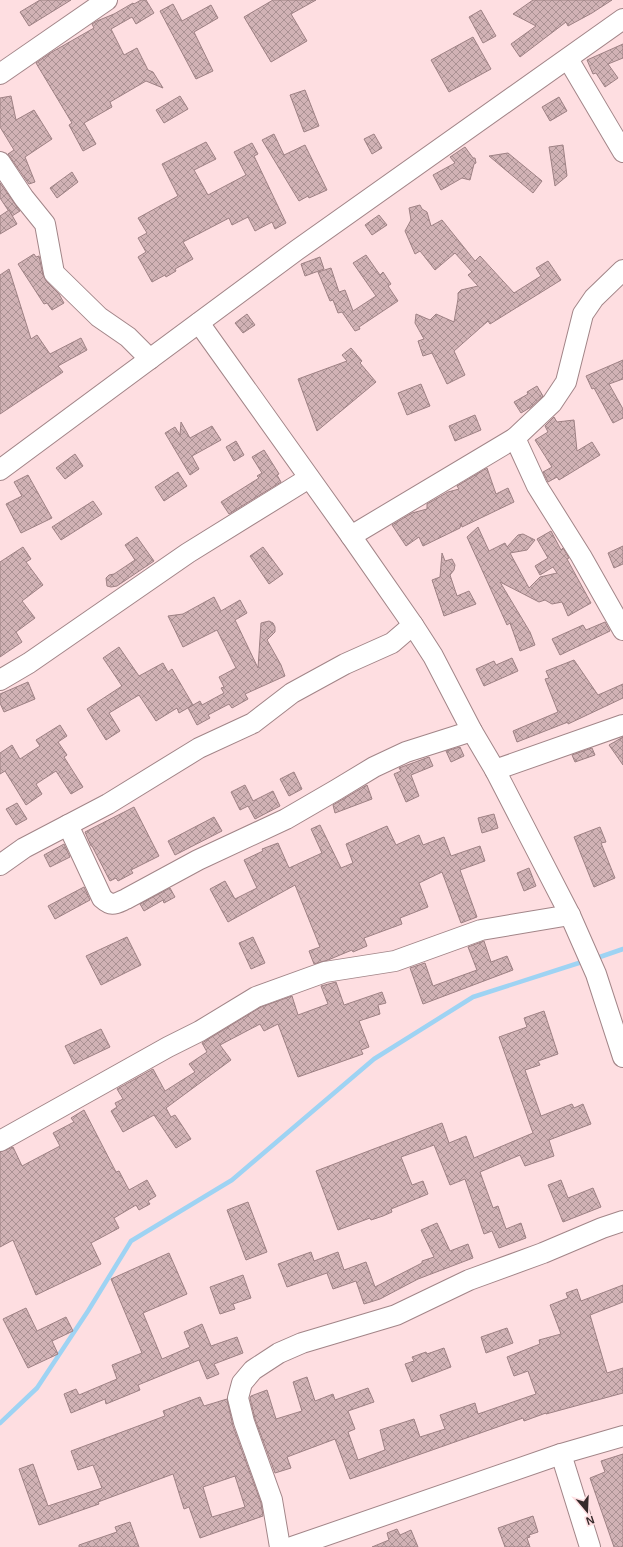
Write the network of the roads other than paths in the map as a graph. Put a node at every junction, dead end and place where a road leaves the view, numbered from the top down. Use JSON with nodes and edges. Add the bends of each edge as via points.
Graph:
{"nodes":[{"id":1,"x":108,"y":0,"type":"edge"},
{"id":2,"x":623,"y":19,"type":"edge"},
{"id":3,"x":568,"y":59,"type":"junction"},
{"id":4,"x":0,"y":74,"type":"edge"},
{"id":5,"x":623,"y":152,"type":"edge"},
{"id":6,"x":0,"y":162,"type":"edge"},
{"id":7,"x":621,"y":274,"type":"edge"},
{"id":8,"x":199,"y":323,"type":"junction"},
{"id":9,"x":150,"y":359,"type":"junction"},
{"id":10,"x":515,"y":438,"type":"junction"},
{"id":11,"x":0,"y":470,"type":"edge"},
{"id":12,"x":309,"y":478,"type":"junction"},
{"id":13,"x":351,"y":536,"type":"junction"},
{"id":14,"x":413,"y":625,"type":"junction"},
{"id":15,"x":623,"y":630,"type":"edge"},
{"id":16,"x":0,"y":680,"type":"edge"},
{"id":17,"x":623,"y":725,"type":"edge"},
{"id":18,"x":472,"y":730,"type":"junction"},
{"id":19,"x":495,"y":770,"type":"junction"},
{"id":20,"x":68,"y":825,"type":"junction"},
{"id":21,"x":0,"y":865,"type":"edge"},
{"id":22,"x":570,"y":915,"type":"junction"},
{"id":23,"x":623,"y":1057,"type":"edge"},
{"id":24,"x":0,"y":1141,"type":"edge"},
{"id":25,"x":623,"y":1222,"type":"edge"},
{"id":26,"x":623,"y":1436,"type":"edge"},
{"id":27,"x":561,"y":1454,"type":"junction"},
{"id":28,"x":280,"y":1547,"type":"edge"},
{"id":29,"x":292,"y":1547,"type":"edge"},
{"id":30,"x":590,"y":1547,"type":"edge"}],
"edges":[{"from":1,"to":4,"type":"street"},
{"from":2,"to":3,"type":"street"},
{"from":3,"to":5,"type":"street"},
{"from":3,"to":8,"type":"street","via":[[297,250]]},
{"from":6,"to":9,"type":"street","via":[[45,224],[54,273],[99,317],[128,338]]},
{"from":7,"to":10,"type":"street","via":[[594,298],[583,314],[566,382],[552,402]]},
{"from":8,"to":9,"type":"street"},
{"from":8,"to":12,"type":"street"},
{"from":9,"to":11,"type":"street"},
{"from":10,"to":13,"type":"street"},
{"from":10,"to":15,"type":"street","via":[[537,486]]},
{"from":12,"to":13,"type":"street"},
{"from":12,"to":16,"type":"street","via":[[188,553],[29,663]]},
{"from":13,"to":14,"type":"street"},
{"from":14,"to":18,"type":"street","via":[[433,656]]},
{"from":14,"to":20,"type":"street","via":[[392,643],[345,664],[292,693],[253,723],[199,748],[108,804]]},
{"from":17,"to":19,"type":"street"},
{"from":18,"to":19,"type":"street"},
{"from":18,"to":20,"type":"street","via":[[406,752],[374,767],[286,819],[198,860],[114,904],[102,898]]},
{"from":19,"to":22,"type":"street"},
{"from":20,"to":21,"type":"street","via":[[24,848]]},
{"from":22,"to":23,"type":"street","via":[[596,974]]},
{"from":22,"to":24,"type":"street","via":[[481,930],[395,961],[325,972],[256,997],[200,1031]]},
{"from":25,"to":28,"type":"street","via":[[469,1280],[396,1315],[279,1353],[253,1370],[242,1384],[238,1398],[272,1500]]},
{"from":26,"to":27,"type":"street"},
{"from":27,"to":29,"type":"street"},
{"from":27,"to":30,"type":"street"}]}
